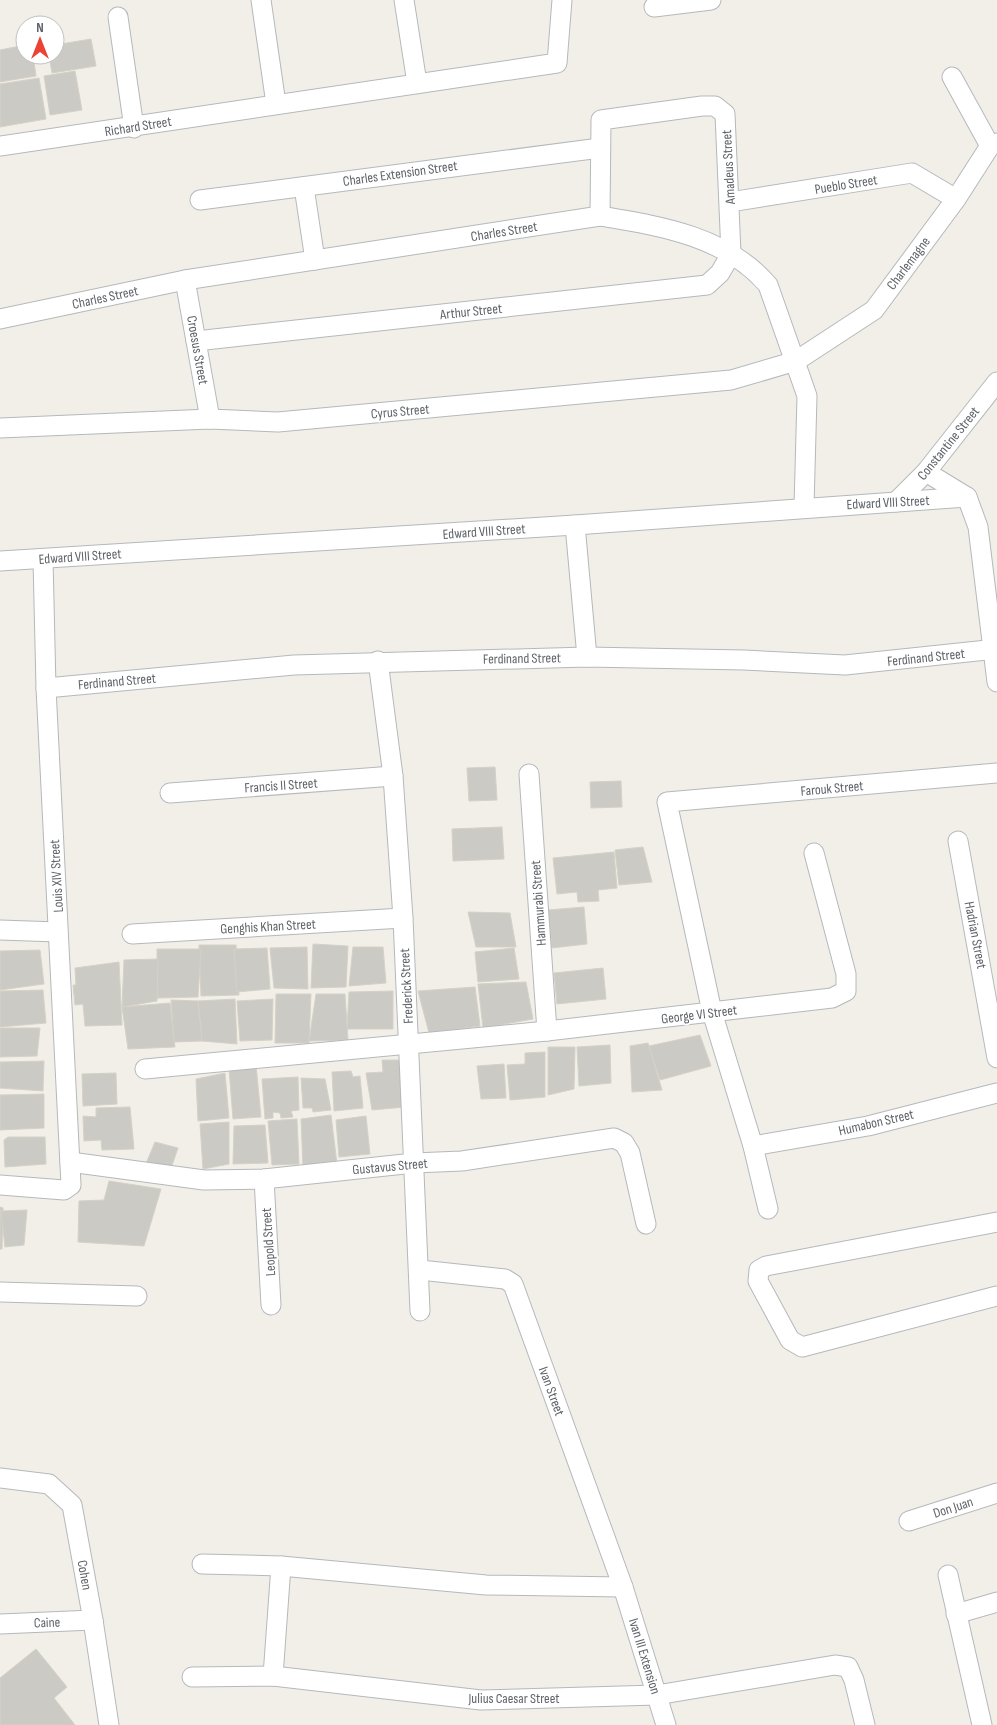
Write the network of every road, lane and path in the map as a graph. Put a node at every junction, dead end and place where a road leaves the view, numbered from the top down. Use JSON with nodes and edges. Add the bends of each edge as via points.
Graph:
{"nodes":[{"id":1,"x":261,"y":0,"type":"edge"},
{"id":2,"x":404,"y":0,"type":"edge"},
{"id":3,"x":562,"y":0,"type":"edge"},
{"id":4,"x":706,"y":0,"type":"edge"},
{"id":5,"x":654,"y":7,"type":"dead end"},
{"id":6,"x":118,"y":17,"type":"dead end"},
{"id":7,"x":952,"y":77,"type":"dead end"},
{"id":8,"x":417,"y":83,"type":"junction"},
{"id":9,"x":276,"y":104,"type":"junction"},
{"id":10,"x":134,"y":128,"type":"junction"},
{"id":11,"x":993,"y":144,"type":"edge"},
{"id":12,"x":0,"y":146,"type":"edge"},
{"id":13,"x":600,"y":148,"type":"junction"},
{"id":14,"x":304,"y":187,"type":"junction"},
{"id":15,"x":956,"y":199,"type":"junction"},
{"id":16,"x":200,"y":200,"type":"dead end"},
{"id":17,"x":730,"y":202,"type":"junction"},
{"id":18,"x":600,"y":216,"type":"junction"},
{"id":19,"x":731,"y":254,"type":"junction"},
{"id":20,"x":315,"y":260,"type":"junction"},
{"id":21,"x":185,"y":280,"type":"junction"},
{"id":22,"x":0,"y":319,"type":"edge"},
{"id":23,"x":196,"y":341,"type":"junction"},
{"id":24,"x":796,"y":361,"type":"junction"},
{"id":25,"x":997,"y":382,"type":"edge"},
{"id":26,"x":991,"y":396,"type":"edge"},
{"id":27,"x":210,"y":419,"type":"junction"},
{"id":28,"x":0,"y":428,"type":"edge"},
{"id":29,"x":926,"y":472,"type":"junction"},
{"id":30,"x":967,"y":497,"type":"junction"},
{"id":31,"x":896,"y":502,"type":"junction"},
{"id":32,"x":804,"y":507,"type":"junction"},
{"id":33,"x":575,"y":525,"type":"junction"},
{"id":34,"x":43,"y":559,"type":"junction"},
{"id":35,"x":0,"y":561,"type":"edge"},
{"id":36,"x":996,"y":649,"type":"edge"},
{"id":37,"x":587,"y":657,"type":"junction"},
{"id":38,"x":378,"y":661,"type":"junction"},
{"id":39,"x":997,"y":682,"type":"edge"},
{"id":40,"x":46,"y":688,"type":"junction"},
{"id":41,"x":529,"y":774,"type":"dead end"},
{"id":42,"x":997,"y":774,"type":"edge"},
{"id":43,"x":393,"y":776,"type":"junction"},
{"id":44,"x":170,"y":794,"type":"dead end"},
{"id":45,"x":958,"y":841,"type":"dead end"},
{"id":46,"x":814,"y":852,"type":"dead end"},
{"id":47,"x":403,"y":918,"type":"junction"},
{"id":48,"x":0,"y":930,"type":"edge"},
{"id":49,"x":58,"y":932,"type":"junction"},
{"id":50,"x":132,"y":934,"type":"dead end"},
{"id":51,"x":990,"y":966,"type":"edge"},
{"id":52,"x":712,"y":1012,"type":"junction"},
{"id":53,"x":547,"y":1031,"type":"junction"},
{"id":54,"x":409,"y":1044,"type":"junction"},
{"id":55,"x":997,"y":1058,"type":"edge"},
{"id":56,"x":144,"y":1068,"type":"dead end"},
{"id":57,"x":997,"y":1093,"type":"edge"},
{"id":58,"x":753,"y":1146,"type":"junction"},
{"id":59,"x":70,"y":1162,"type":"junction"},
{"id":60,"x":414,"y":1163,"type":"junction"},
{"id":61,"x":264,"y":1179,"type":"junction"},
{"id":62,"x":0,"y":1185,"type":"edge"},
{"id":63,"x":768,"y":1209,"type":"dead end"},
{"id":64,"x":997,"y":1222,"type":"edge"},
{"id":65,"x":646,"y":1224,"type":"dead end"},
{"id":66,"x":420,"y":1270,"type":"junction"},
{"id":67,"x":0,"y":1292,"type":"edge"},
{"id":68,"x":137,"y":1296,"type":"dead end"},
{"id":69,"x":997,"y":1296,"type":"edge"},
{"id":70,"x":272,"y":1306,"type":"dead end"},
{"id":71,"x":420,"y":1311,"type":"dead end"},
{"id":72,"x":0,"y":1478,"type":"edge"},
{"id":73,"x":997,"y":1493,"type":"edge"},
{"id":74,"x":909,"y":1521,"type":"dead end"},
{"id":75,"x":202,"y":1564,"type":"dead end"},
{"id":76,"x":281,"y":1566,"type":"junction"},
{"id":77,"x":948,"y":1575,"type":"dead end"},
{"id":78,"x":623,"y":1587,"type":"junction"},
{"id":79,"x":997,"y":1602,"type":"edge"},
{"id":80,"x":956,"y":1614,"type":"junction"},
{"id":81,"x":93,"y":1620,"type":"junction"},
{"id":82,"x":0,"y":1624,"type":"edge"},
{"id":83,"x":192,"y":1676,"type":"dead end"},
{"id":84,"x":273,"y":1676,"type":"junction"},
{"id":85,"x":657,"y":1695,"type":"junction"},
{"id":86,"x":109,"y":1725,"type":"edge"},
{"id":87,"x":666,"y":1725,"type":"edge"},
{"id":88,"x":865,"y":1725,"type":"edge"},
{"id":89,"x":982,"y":1725,"type":"edge"}],
"edges":[{"from":1,"to":9,"type":"street"},
{"from":2,"to":8,"type":"street"},
{"from":3,"to":8,"type":"street","name":"Richard Street","via":[[557,63]]},
{"from":4,"to":5,"type":"street"},
{"from":6,"to":10,"type":"street"},
{"from":7,"to":11,"type":"street"},
{"from":8,"to":9,"type":"street","name":"Richard Street"},
{"from":9,"to":10,"type":"street","name":"Richard Street"},
{"from":10,"to":12,"type":"street","name":"Richard Street"},
{"from":11,"to":15,"type":"street","name":"Charlemagne"},
{"from":13,"to":14,"type":"street","name":"Charles Extension Street"},
{"from":13,"to":17,"type":"street","name":"Amadeus Street","via":[[601,120],[715,106],[725,114]]},
{"from":13,"to":18,"type":"street"},
{"from":14,"to":16,"type":"street","name":"Charles Extension Street"},
{"from":14,"to":20,"type":"street"},
{"from":15,"to":17,"type":"street","name":"Pueblo Street","via":[[912,173]]},
{"from":15,"to":24,"type":"street","name":"Charlemagne","via":[[874,310]]},
{"from":17,"to":19,"type":"street","name":"Amadeus Street"},
{"from":18,"to":19,"type":"street","name":"Charles Street","via":[[683,232]]},
{"from":18,"to":20,"type":"street","name":"Charles Street"},
{"from":19,"to":23,"type":"street","name":"Arthur Street","via":[[720,273],[707,286]]},
{"from":19,"to":24,"type":"street","name":"Charles Street","via":[[755,270],[768,285]]},
{"from":20,"to":21,"type":"street","name":"Charles Street"},
{"from":21,"to":22,"type":"street","name":"Charles Street"},
{"from":21,"to":23,"type":"street","name":"Croesus Street"},
{"from":23,"to":27,"type":"street","name":"Croesus Street"},
{"from":24,"to":27,"type":"street","name":"Cyrus Street","via":[[731,380],[278,422]]},
{"from":24,"to":32,"type":"street","name":"Charles Street","via":[[807,396]]},
{"from":25,"to":26,"type":"street","name":"Constantine Street"},
{"from":26,"to":29,"type":"street","name":"Constantine Street"},
{"from":27,"to":28,"type":"street","name":"Cyrus Street"},
{"from":29,"to":30,"type":"street"},
{"from":29,"to":31,"type":"street","name":"Constantine Street"},
{"from":30,"to":31,"type":"street","name":"Edward VIII Street"},
{"from":30,"to":36,"type":"street","via":[[978,527]]},
{"from":31,"to":32,"type":"street","name":"Edward VIII Street"},
{"from":32,"to":33,"type":"street","name":"Edward VIII Street"},
{"from":33,"to":34,"type":"street","name":"Edward VIII Street"},
{"from":33,"to":37,"type":"street"},
{"from":34,"to":35,"type":"street","name":"Edward VIII Street"},
{"from":34,"to":40,"type":"street","name":"Louis XIV Street"},
{"from":36,"to":37,"type":"street","name":"Ferdinand Street","via":[[845,665]]},
{"from":36,"to":39,"type":"street"},
{"from":37,"to":38,"type":"street","name":"Ferdinand Street"},
{"from":38,"to":40,"type":"street","name":"Ferdinand Street","via":[[294,665]]},
{"from":38,"to":43,"type":"street","name":"Frederick Street"},
{"from":40,"to":49,"type":"street","name":"Louis XIV Street"},
{"from":41,"to":53,"type":"street","name":"Hammurabi Street"},
{"from":42,"to":52,"type":"street","name":"Farouk Street","via":[[668,802]]},
{"from":43,"to":44,"type":"street","name":"Francis II Street"},
{"from":43,"to":47,"type":"street","name":"Frederick Street"},
{"from":45,"to":51,"type":"street","name":"Hadrian Street"},
{"from":46,"to":52,"type":"street","name":"George VI Street","via":[[846,974],[846,991],[832,998]]},
{"from":47,"to":50,"type":"street","name":"Genghis Khan Street"},
{"from":47,"to":54,"type":"street","name":"Frederick Street"},
{"from":48,"to":49,"type":"street"},
{"from":49,"to":59,"type":"street","name":"Louis XIV Street"},
{"from":51,"to":55,"type":"street","name":"Hadrian Street"},
{"from":52,"to":53,"type":"street","name":"George VI Street"},
{"from":52,"to":58,"type":"street"},
{"from":53,"to":54,"type":"street","name":"George VI Street"},
{"from":54,"to":56,"type":"street","name":"George VI Street"},
{"from":54,"to":60,"type":"street","name":"Frederick Street"},
{"from":57,"to":58,"type":"street","name":"Humabon Street","via":[[868,1126]]},
{"from":58,"to":63,"type":"street"},
{"from":59,"to":61,"type":"street","name":"Gustavus Street","via":[[204,1180]]},
{"from":59,"to":62,"type":"street","name":"Louis XIV Street","via":[[71,1185],[64,1190]]},
{"from":60,"to":61,"type":"street","name":"Gustavus Street"},
{"from":60,"to":65,"type":"street","name":"Gustavus Street","via":[[462,1161],[614,1138],[624,1143],[630,1153]]},
{"from":60,"to":66,"type":"street","name":"Frederick Street"},
{"from":61,"to":70,"type":"street","name":"Leopold Street"},
{"from":64,"to":69,"type":"street","via":[[766,1266],[759,1270],[758,1281],[790,1340],[802,1347]]},
{"from":66,"to":71,"type":"street","name":"Frederick Street"},
{"from":66,"to":78,"type":"street","name":"Ivan Street","via":[[505,1279],[512,1284]]},
{"from":67,"to":68,"type":"street"},
{"from":72,"to":81,"type":"street","name":"Cohen","via":[[49,1484],[72,1505]]},
{"from":73,"to":74,"type":"street","name":"Don Juan"},
{"from":75,"to":76,"type":"street"},
{"from":76,"to":78,"type":"street","via":[[486,1585]]},
{"from":76,"to":84,"type":"street"},
{"from":77,"to":80,"type":"street"},
{"from":78,"to":85,"type":"street","name":"Ivan III Extension"},
{"from":79,"to":80,"type":"street"},
{"from":80,"to":89,"type":"street"},
{"from":81,"to":82,"type":"street","name":"Caine"},
{"from":81,"to":86,"type":"street","name":"Cohen"},
{"from":83,"to":84,"type":"street","name":"Julius Caesar Street"},
{"from":84,"to":85,"type":"street","name":"Julius Caesar Street","via":[[481,1700]]},
{"from":85,"to":87,"type":"street","name":"Ivan III Extension"},
{"from":85,"to":88,"type":"street","name":"Julius Caesar Street","via":[[835,1665],[848,1667]]}]}
